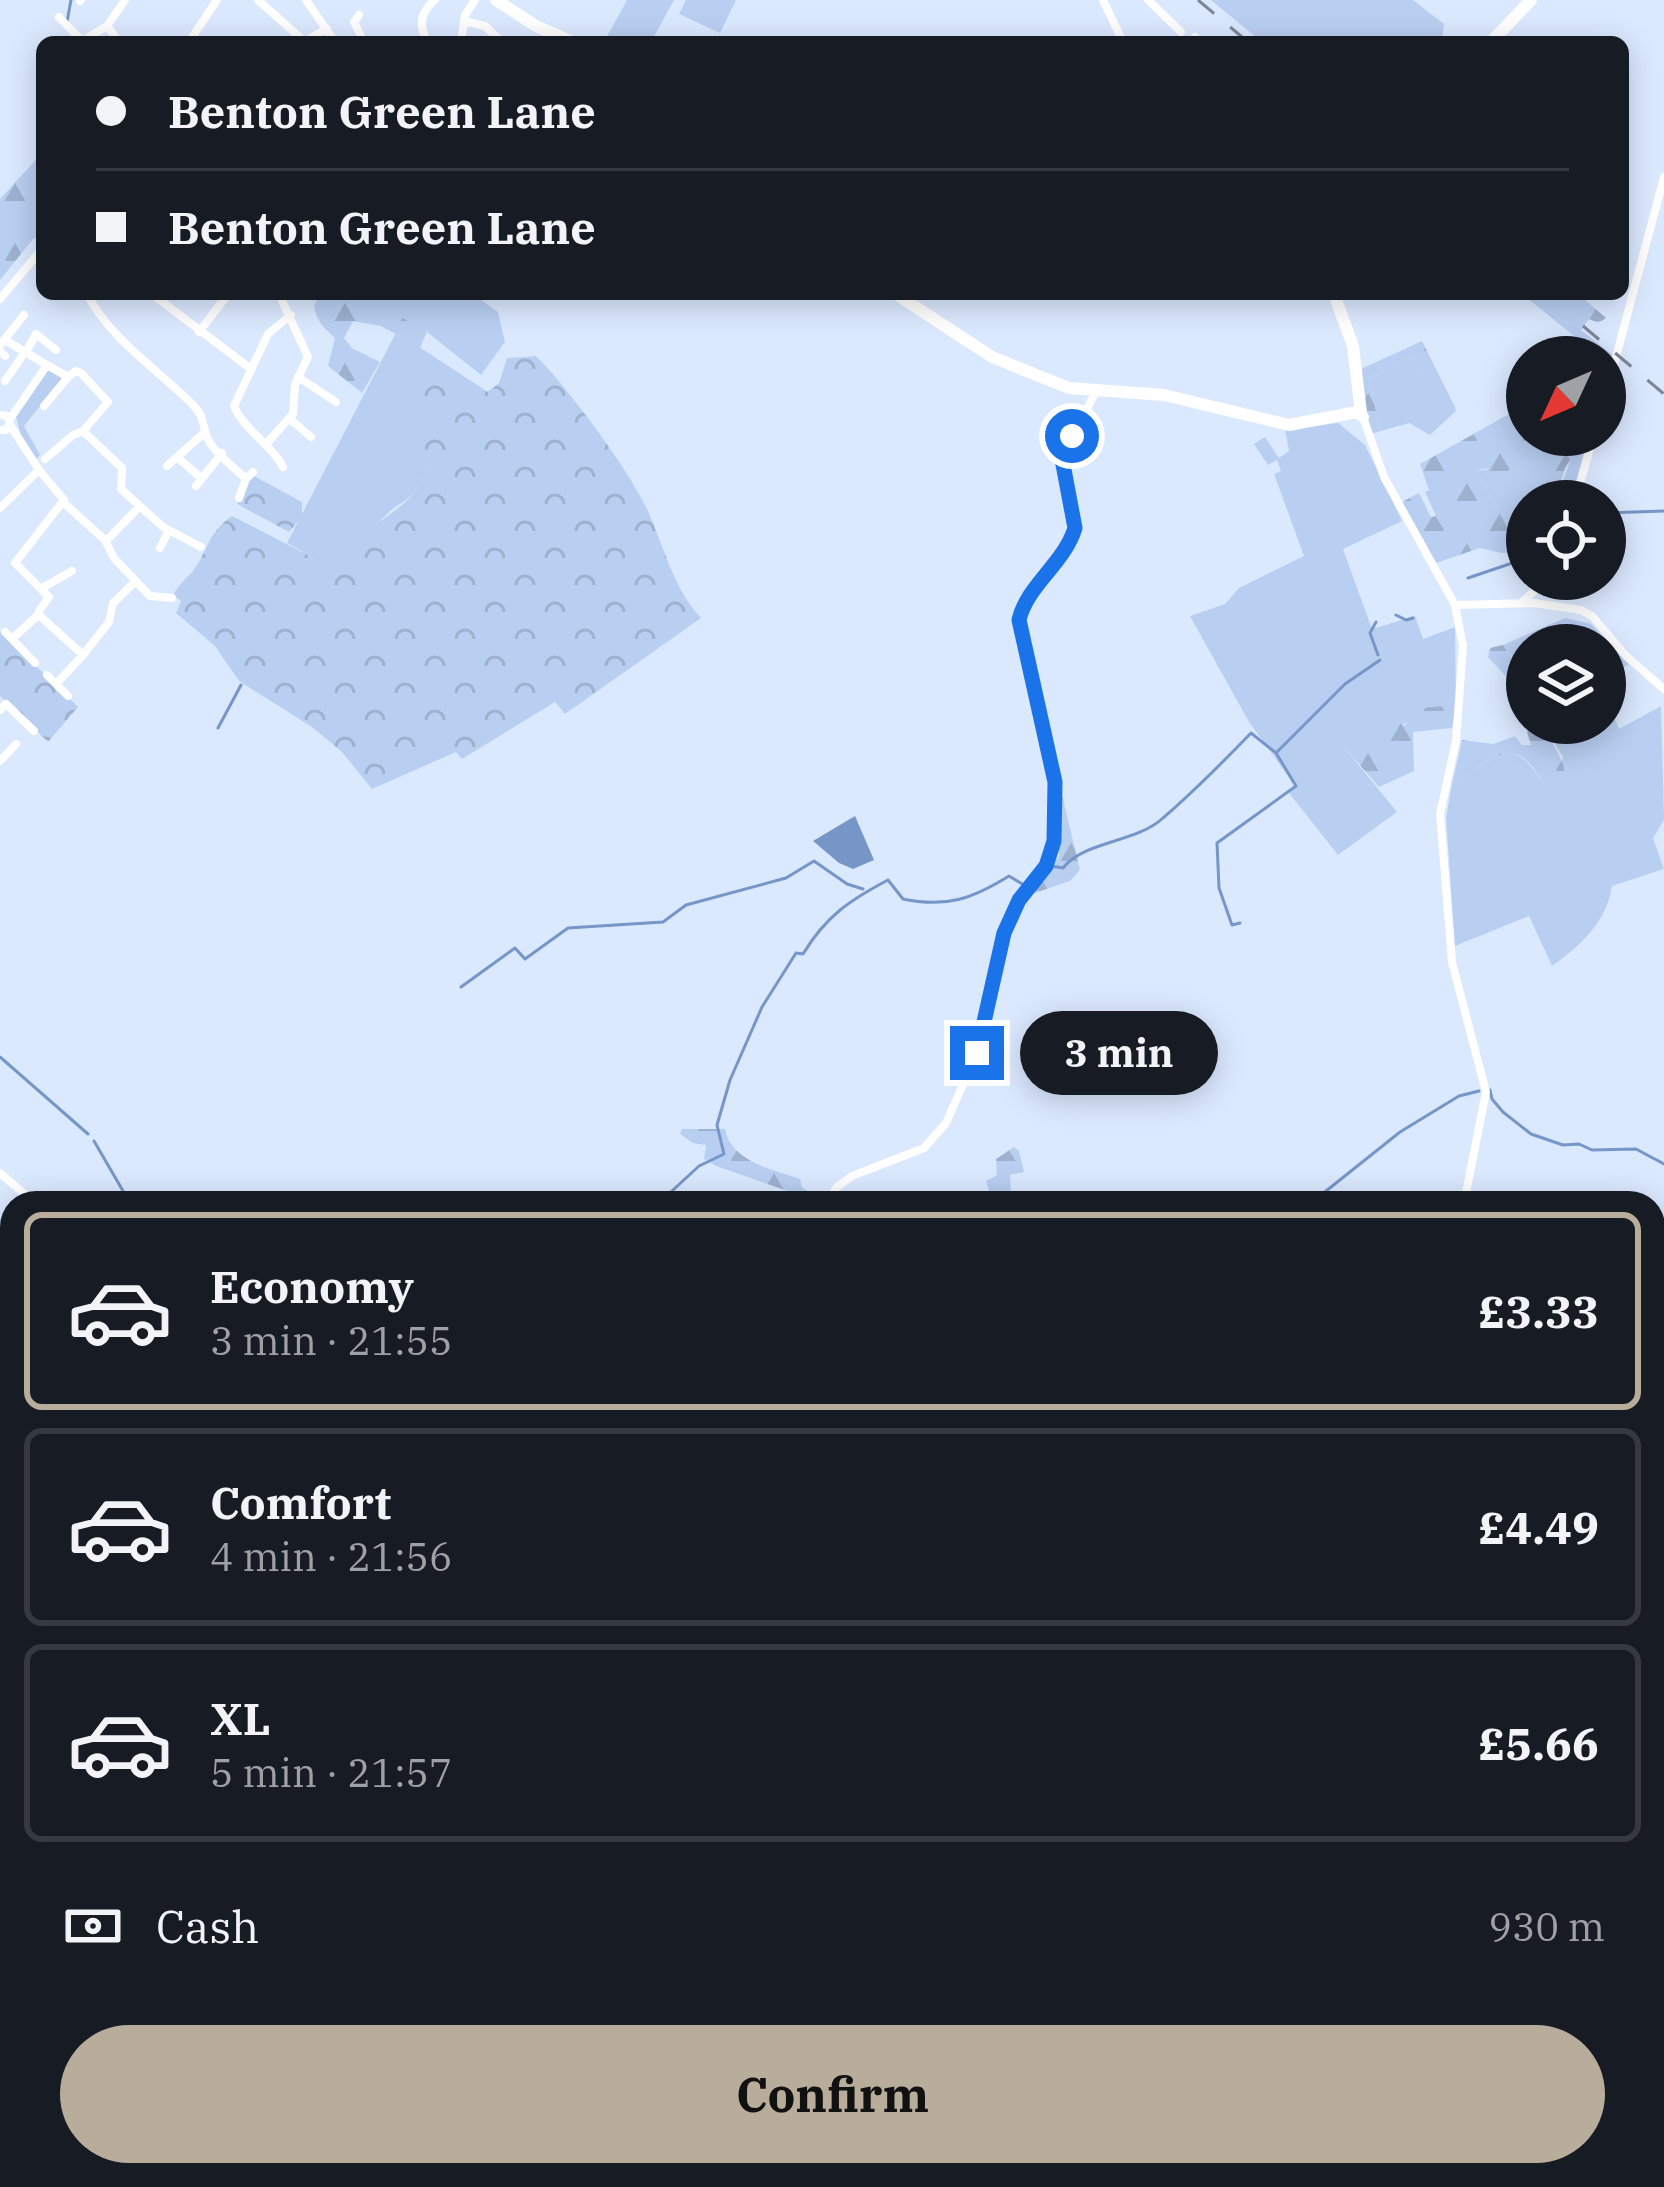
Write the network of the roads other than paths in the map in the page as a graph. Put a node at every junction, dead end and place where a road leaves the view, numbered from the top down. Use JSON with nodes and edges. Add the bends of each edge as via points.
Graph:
{"nodes":[{"id":1,"x":125,"y":0,"type":"edge"},
{"id":2,"x":217,"y":0,"type":"edge"},
{"id":3,"x":258,"y":0,"type":"edge"},
{"id":4,"x":306,"y":0,"type":"edge"},
{"id":5,"x":435,"y":0,"type":"edge"},
{"id":6,"x":475,"y":0,"type":"edge"},
{"id":7,"x":1103,"y":0,"type":"edge"},
{"id":8,"x":1148,"y":0,"type":"edge"},
{"id":9,"x":1531,"y":0,"type":"edge"},
{"id":10,"x":502,"y":2,"type":"edge"},
{"id":11,"x":271,"y":4,"type":"edge"},
{"id":12,"x":464,"y":21,"type":"junction"},
{"id":13,"x":64,"y":22,"type":"dead end"},
{"id":14,"x":339,"y":24,"type":"dead end"},
{"id":15,"x":107,"y":26,"type":"junction"},
{"id":16,"x":327,"y":28,"type":"junction"},
{"id":17,"x":1177,"y":32,"type":"dead end"},
{"id":18,"x":77,"y":36,"type":"edge"},
{"id":19,"x":91,"y":36,"type":"edge"},
{"id":20,"x":114,"y":36,"type":"edge"},
{"id":21,"x":193,"y":36,"type":"edge"},
{"id":22,"x":298,"y":36,"type":"edge"},
{"id":23,"x":313,"y":36,"type":"edge"},
{"id":24,"x":332,"y":36,"type":"edge"},
{"id":25,"x":362,"y":36,"type":"edge"},
{"id":26,"x":424,"y":36,"type":"edge"},
{"id":27,"x":462,"y":36,"type":"edge"},
{"id":28,"x":496,"y":36,"type":"edge"},
{"id":29,"x":562,"y":36,"type":"edge"},
{"id":30,"x":1120,"y":36,"type":"edge"},
{"id":31,"x":1498,"y":36,"type":"edge"},
{"id":32,"x":1664,"y":178,"type":"edge"},
{"id":33,"x":36,"y":257,"type":"edge"},
{"id":34,"x":0,"y":299,"type":"edge"},
{"id":35,"x":90,"y":300,"type":"edge"},
{"id":36,"x":159,"y":300,"type":"edge"},
{"id":37,"x":223,"y":300,"type":"edge"},
{"id":38,"x":282,"y":300,"type":"edge"},
{"id":39,"x":905,"y":300,"type":"edge"},
{"id":40,"x":1336,"y":300,"type":"edge"},
{"id":41,"x":24,"y":315,"type":"dead end"},
{"id":42,"x":291,"y":315,"type":"junction"},
{"id":43,"x":199,"y":332,"type":"junction"},
{"id":44,"x":1623,"y":336,"type":"edge"},
{"id":45,"x":3,"y":348,"type":"edge"},
{"id":46,"x":56,"y":350,"type":"dead end"},
{"id":47,"x":25,"y":352,"type":"junction"},
{"id":48,"x":47,"y":364,"type":"junction"},
{"id":49,"x":251,"y":369,"type":"junction"},
{"id":50,"x":298,"y":376,"type":"junction"},
{"id":51,"x":68,"y":377,"type":"junction"},
{"id":52,"x":5,"y":381,"type":"dead end"},
{"id":53,"x":1096,"y":393,"type":"junction"},
{"id":54,"x":336,"y":402,"type":"dead end"},
{"id":55,"x":44,"y":406,"type":"dead end"},
{"id":56,"x":1357,"y":418,"type":"junction"},
{"id":57,"x":290,"y":419,"type":"junction"},
{"id":58,"x":4,"y":425,"type":"edge"},
{"id":59,"x":83,"y":431,"type":"junction"},
{"id":60,"x":206,"y":432,"type":"junction"},
{"id":61,"x":311,"y":437,"type":"dead end"},
{"id":62,"x":267,"y":443,"type":"junction"},
{"id":63,"x":222,"y":453,"type":"junction"},
{"id":64,"x":177,"y":457,"type":"junction"},
{"id":65,"x":51,"y":458,"type":"dead end"},
{"id":66,"x":167,"y":466,"type":"dead end"},
{"id":67,"x":39,"y":470,"type":"junction"},
{"id":68,"x":284,"y":471,"type":"dead end"},
{"id":69,"x":239,"y":498,"type":"dead end"},
{"id":70,"x":64,"y":503,"type":"junction"},
{"id":71,"x":140,"y":506,"type":"junction"},
{"id":72,"x":0,"y":508,"type":"edge"},
{"id":73,"x":169,"y":530,"type":"junction"},
{"id":74,"x":106,"y":541,"type":"junction"},
{"id":75,"x":202,"y":546,"type":"dead end"},
{"id":76,"x":160,"y":548,"type":"dead end"},
{"id":77,"x":72,"y":571,"type":"dead end"},
{"id":78,"x":136,"y":581,"type":"junction"},
{"id":79,"x":42,"y":588,"type":"junction"},
{"id":80,"x":172,"y":598,"type":"dead end"},
{"id":81,"x":1529,"y":600,"type":"edge"},
{"id":82,"x":1542,"y":600,"type":"edge"},
{"id":83,"x":1455,"y":605,"type":"junction"},
{"id":84,"x":39,"y":614,"type":"junction"},
{"id":85,"x":83,"y":655,"type":"junction"},
{"id":86,"x":35,"y":663,"type":"dead end"},
{"id":87,"x":47,"y":675,"type":"dead end"},
{"id":88,"x":56,"y":684,"type":"junction"},
{"id":89,"x":1664,"y":689,"type":"edge"},
{"id":90,"x":68,"y":696,"type":"dead end"},
{"id":91,"x":2,"y":704,"type":"edge"},
{"id":92,"x":34,"y":731,"type":"dead end"},
{"id":93,"x":16,"y":744,"type":"dead end"},
{"id":94,"x":0,"y":761,"type":"edge"},
{"id":95,"x":834,"y":1191,"type":"edge"},
{"id":96,"x":1466,"y":1191,"type":"edge"}],
"edges":[{"from":1,"to":15,"type":"street"},
{"from":2,"to":21,"type":"street"},
{"from":3,"to":11,"type":"street"},
{"from":4,"to":16,"type":"street"},
{"from":5,"to":26,"type":"street","via":[[422,20]]},
{"from":6,"to":12,"type":"street"},
{"from":7,"to":30,"type":"street"},
{"from":8,"to":17,"type":"street"},
{"from":9,"to":31,"type":"main road"},
{"from":10,"to":29,"type":"main road"},
{"from":11,"to":22,"type":"street"},
{"from":12,"to":27,"type":"street"},
{"from":12,"to":28,"type":"street"},
{"from":13,"to":18,"type":"street"},
{"from":14,"to":25,"type":"street","via":[[357,20]]},
{"from":15,"to":19,"type":"street"},
{"from":15,"to":20,"type":"street"},
{"from":16,"to":23,"type":"street"},
{"from":16,"to":24,"type":"street"},
{"from":32,"to":44,"type":"street"},
{"from":33,"to":34,"type":"street"},
{"from":35,"to":60,"type":"street","via":[[193,406]]},
{"from":36,"to":43,"type":"street"},
{"from":37,"to":43,"type":"street"},
{"from":38,"to":42,"type":"street"},
{"from":39,"to":53,"type":"main road","via":[[995,358]]},
{"from":40,"to":56,"type":"main road","via":[[1353,346]]},
{"from":41,"to":45,"type":"street"},
{"from":42,"to":49,"type":"street","via":[[268,334]]},
{"from":42,"to":50,"type":"street","via":[[308,352]]},
{"from":43,"to":49,"type":"street"},
{"from":45,"to":47,"type":"street"},
{"from":46,"to":47,"type":"street","via":[[36,334]]},
{"from":47,"to":48,"type":"street"},
{"from":47,"to":52,"type":"street"},
{"from":48,"to":51,"type":"street"},
{"from":48,"to":58,"type":"street"},
{"from":49,"to":62,"type":"street","via":[[235,410]]},
{"from":50,"to":54,"type":"street"},
{"from":50,"to":57,"type":"street"},
{"from":51,"to":55,"type":"street"},
{"from":51,"to":59,"type":"street","via":[[81,373],[108,400]]},
{"from":53,"to":56,"type":"main road","via":[[1164,395],[1289,425]]},
{"from":53,"to":95,"type":"street","via":[[1062,459],[1073,536],[1019,616],[1055,782],[1052,855],[1005,931],[977,1053],[946,1123],[924,1148]]},
{"from":56,"to":83,"type":"street"},
{"from":57,"to":61,"type":"street"},
{"from":57,"to":62,"type":"street"},
{"from":58,"to":67,"type":"street"},
{"from":59,"to":65,"type":"street"},
{"from":59,"to":71,"type":"street","via":[[122,468],[119,487]]},
{"from":60,"to":63,"type":"street"},
{"from":60,"to":64,"type":"street"},
{"from":62,"to":68,"type":"street"},
{"from":63,"to":64,"type":"street","via":[[198,482]]},
{"from":63,"to":69,"type":"street","via":[[249,476]]},
{"from":64,"to":66,"type":"street"},
{"from":67,"to":70,"type":"street"},
{"from":67,"to":72,"type":"street"},
{"from":70,"to":74,"type":"street"},
{"from":70,"to":79,"type":"street","via":[[10,564]]},
{"from":71,"to":73,"type":"street"},
{"from":71,"to":74,"type":"street"},
{"from":73,"to":75,"type":"street"},
{"from":73,"to":76,"type":"street"},
{"from":74,"to":78,"type":"street"},
{"from":77,"to":79,"type":"street"},
{"from":78,"to":80,"type":"street","via":[[153,598]]},
{"from":78,"to":85,"type":"street"},
{"from":79,"to":84,"type":"street","via":[[49,599]]},
{"from":81,"to":83,"type":"street"},
{"from":82,"to":89,"type":"street","via":[[1592,616]]},
{"from":83,"to":96,"type":"street","via":[[1462,664],[1440,814],[1442,860],[1452,962],[1486,1092]]},
{"from":84,"to":85,"type":"street"},
{"from":84,"to":86,"type":"street","via":[[9,636]]},
{"from":85,"to":88,"type":"street"},
{"from":87,"to":88,"type":"street"},
{"from":88,"to":90,"type":"street"},
{"from":91,"to":92,"type":"street"},
{"from":93,"to":94,"type":"street"}]}
